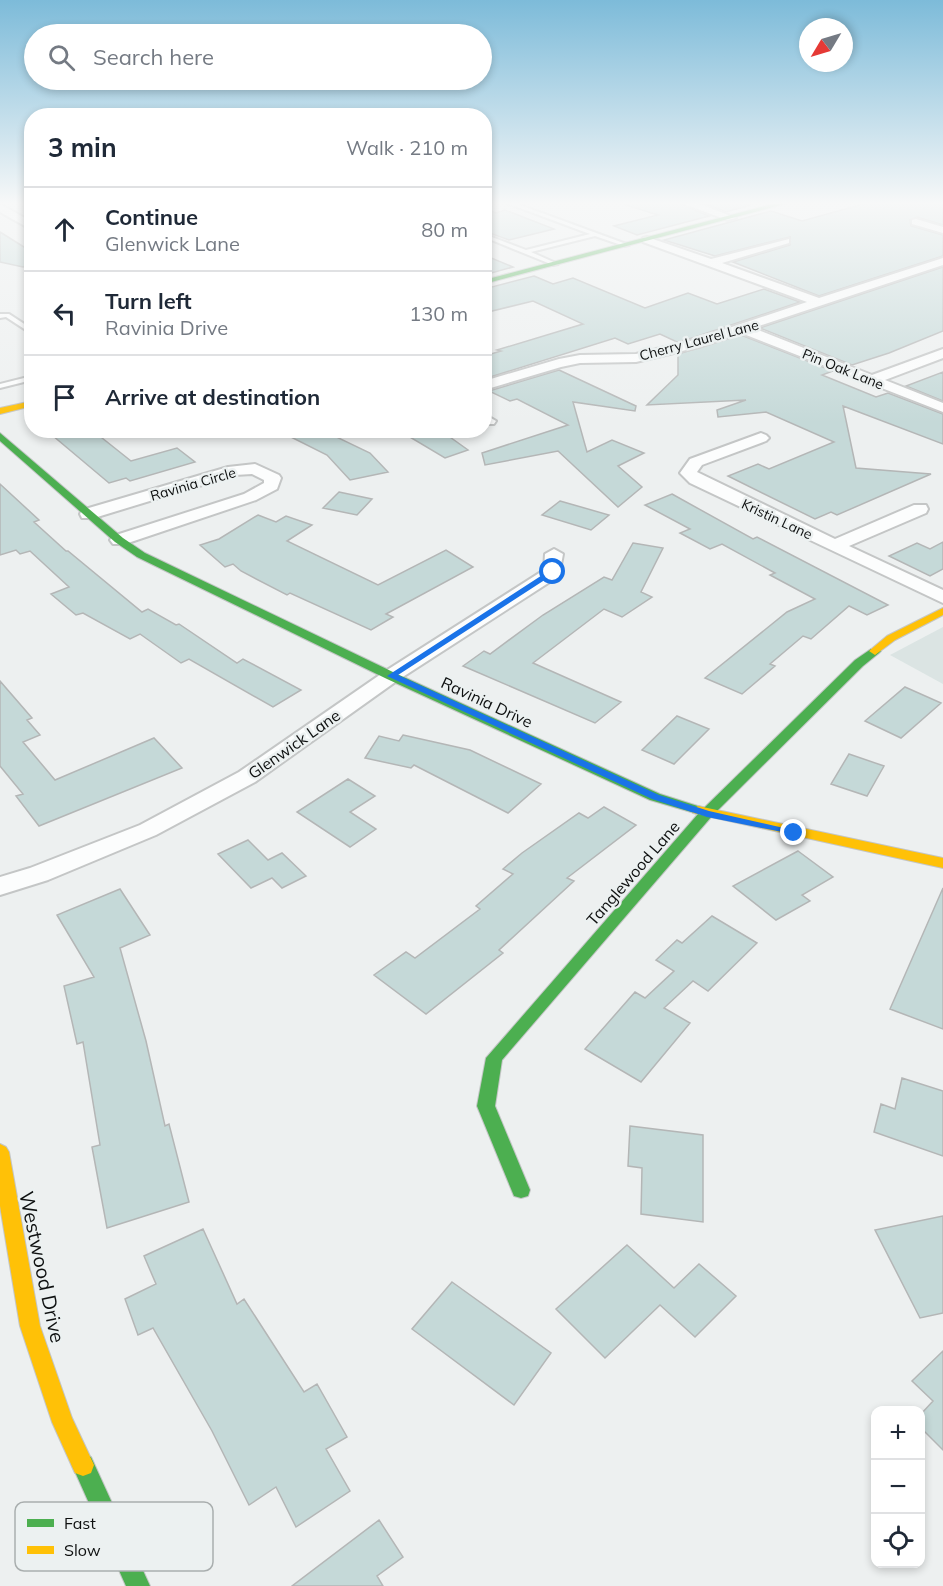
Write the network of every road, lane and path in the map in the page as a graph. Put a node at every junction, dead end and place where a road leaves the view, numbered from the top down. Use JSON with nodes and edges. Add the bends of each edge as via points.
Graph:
{"nodes":[{"id":1,"x":512,"y":275,"type":"edge"},
{"id":2,"x":744,"y":275,"type":"edge"},
{"id":3,"x":902,"y":275,"type":"edge"},
{"id":4,"x":492,"y":280,"type":"edge"},
{"id":5,"x":821,"y":303,"type":"junction"},
{"id":6,"x":0,"y":316,"type":"edge"},
{"id":7,"x":24,"y":327,"type":"edge"},
{"id":8,"x":743,"y":329,"type":"junction"},
{"id":9,"x":943,"y":354,"type":"edge"},
{"id":10,"x":617,"y":359,"type":"junction"},
{"id":11,"x":626,"y":377,"type":"dead end"},
{"id":12,"x":24,"y":380,"type":"edge"},
{"id":13,"x":872,"y":380,"type":"junction"},
{"id":14,"x":492,"y":384,"type":"edge"},
{"id":15,"x":0,"y":386,"type":"edge"},
{"id":16,"x":24,"y":405,"type":"edge"},
{"id":17,"x":943,"y":408,"type":"edge"},
{"id":18,"x":0,"y":411,"type":"edge"},
{"id":19,"x":0,"y":436,"type":"edge"},
{"id":20,"x":761,"y":438,"type":"dead end"},
{"id":21,"x":920,"y":509,"type":"dead end"},
{"id":22,"x":88,"y":514,"type":"junction"},
{"id":23,"x":119,"y":540,"type":"junction"},
{"id":24,"x":834,"y":546,"type":"junction"},
{"id":25,"x":554,"y":554,"type":"dead end"},
{"id":26,"x":943,"y":597,"type":"edge"},
{"id":27,"x":943,"y":611,"type":"edge"},
{"id":28,"x":391,"y":676,"type":"junction"},
{"id":29,"x":707,"y":813,"type":"junction"},
{"id":30,"x":943,"y":863,"type":"edge"},
{"id":31,"x":0,"y":885,"type":"edge"},
{"id":32,"x":0,"y":1152,"type":"edge"},
{"id":33,"x":521,"y":1190,"type":"dead end"},
{"id":34,"x":100,"y":1502,"type":"edge"},
{"id":35,"x":131,"y":1571,"type":"edge"},
{"id":36,"x":138,"y":1586,"type":"edge"}],
"edges":[{"from":1,"to":4,"type":"street"},
{"from":2,"to":5,"type":"street"},
{"from":3,"to":5,"type":"street","name":"Cherry Laurel Lane"},
{"from":5,"to":8,"type":"street","name":"Cherry Laurel Lane"},
{"from":6,"to":7,"type":"lane","via":[[7,315]]},
{"from":8,"to":10,"type":"street","name":"Cherry Laurel Lane","via":[[667,351]]},
{"from":8,"to":13,"type":"street","name":"Pin Oak Lane"},
{"from":9,"to":13,"type":"street"},
{"from":10,"to":11,"type":"street"},
{"from":10,"to":14,"type":"street","name":"Cherry Laurel Lane","via":[[559,363]]},
{"from":12,"to":15,"type":"lane"},
{"from":13,"to":17,"type":"street","name":"Pin Oak Lane"},
{"from":16,"to":18,"type":"street"},
{"from":19,"to":22,"type":"street","name":"Ravinia Drive"},
{"from":20,"to":24,"type":"street","name":"Kristin Lane","via":[[696,462],[688,473]]},
{"from":21,"to":24,"type":"street"},
{"from":22,"to":23,"type":"street","name":"Ravinia Drive"},
{"from":22,"to":23,"type":"street","name":"Ravinia Circle","via":[[234,470],[255,469],[273,478],[271,486],[250,497]]},
{"from":23,"to":28,"type":"street","name":"Ravinia Drive","via":[[141,555]]},
{"from":24,"to":26,"type":"street","name":"Kristin Lane"},
{"from":25,"to":28,"type":"street","name":"Glenwick Lane","via":[[553,572]]},
{"from":27,"to":29,"type":"street","name":"Tanglewood Lane","via":[[891,638],[859,663]]},
{"from":28,"to":29,"type":"street","name":"Ravinia Drive","via":[[655,797]]},
{"from":28,"to":31,"type":"street","name":"Glenwick Lane","via":[[247,777],[158,825],[39,874]]},
{"from":29,"to":30,"type":"street","name":"Ravinia Drive"},
{"from":29,"to":33,"type":"street","name":"Tanglewood Lane","via":[[494,1058],[486,1106]]},
{"from":32,"to":34,"type":"street","name":"Westwood Drive","via":[[30,1326],[63,1422]]},
{"from":35,"to":36,"type":"street","name":"Westwood Drive"}]}
